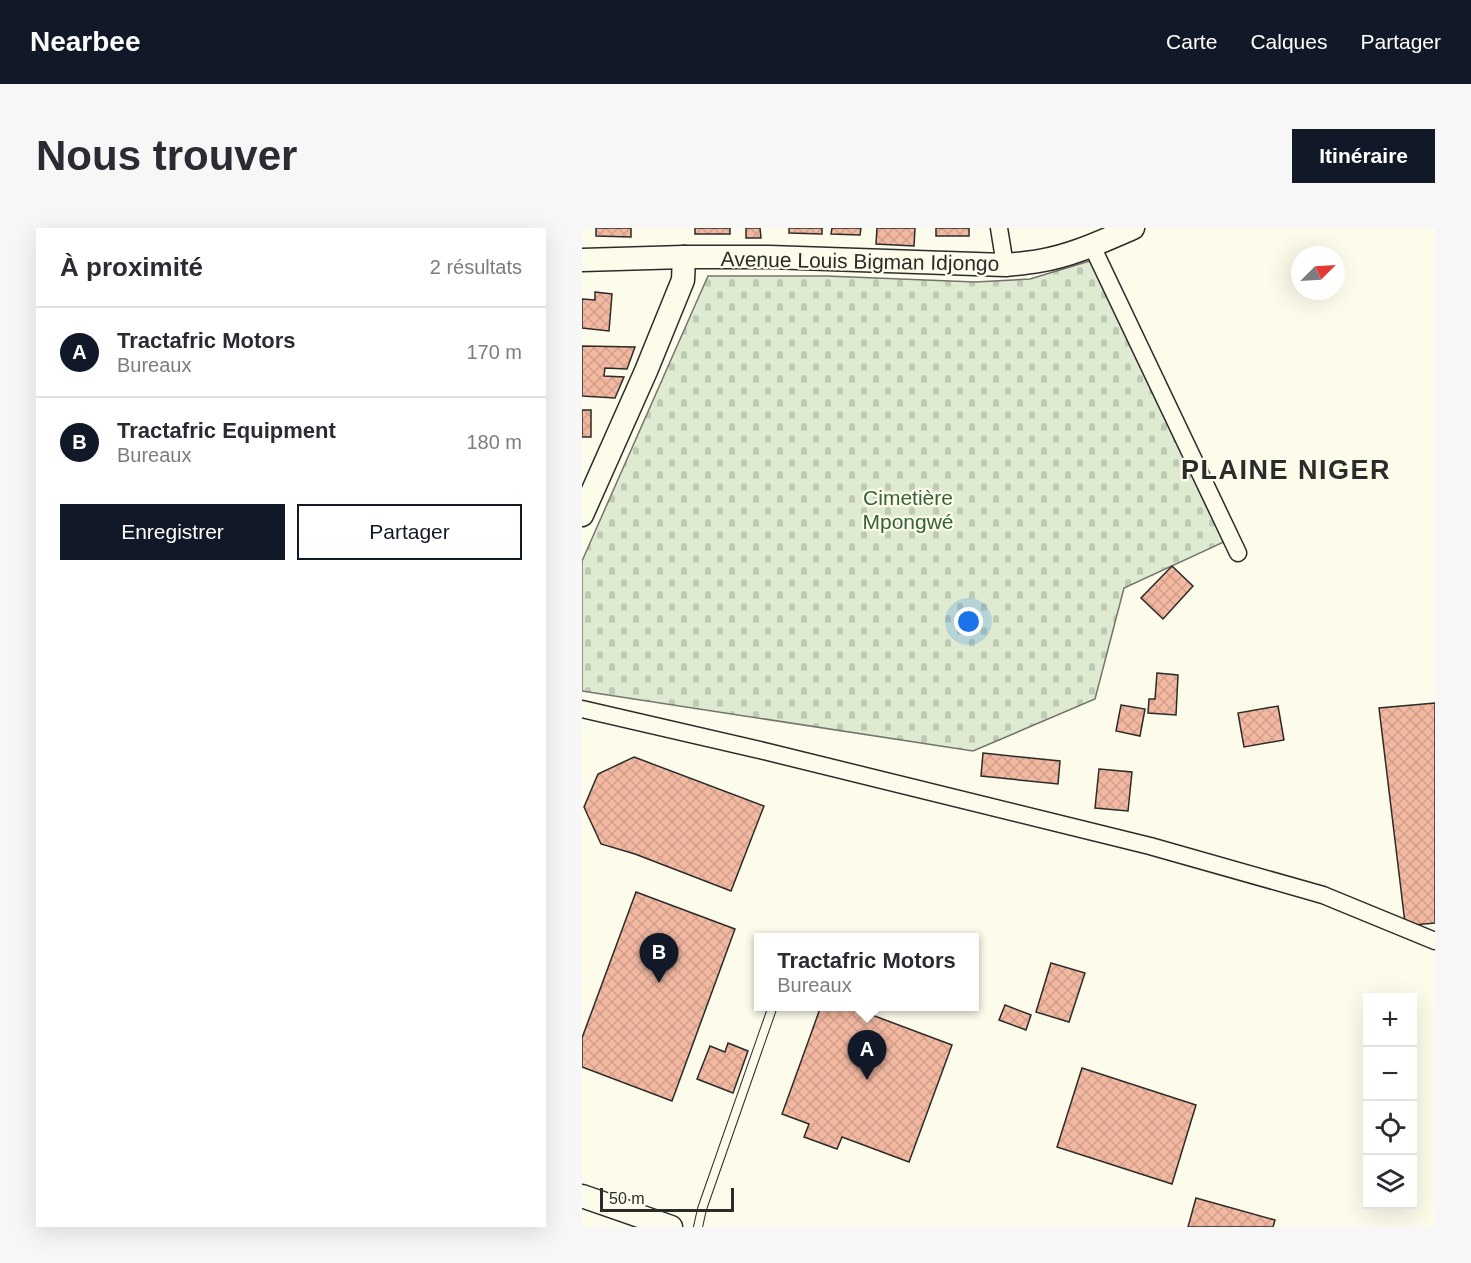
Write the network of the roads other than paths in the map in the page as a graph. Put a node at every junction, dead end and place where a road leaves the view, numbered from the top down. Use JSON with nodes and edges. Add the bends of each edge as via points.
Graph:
{"nodes":[{"id":1,"x":999,"y":228,"type":"edge"},
{"id":2,"x":1133,"y":228,"type":"edge"},
{"id":3,"x":1092,"y":246,"type":"junction"},
{"id":4,"x":684,"y":257,"type":"junction"},
{"id":5,"x":582,"y":260,"type":"edge"},
{"id":6,"x":1005,"y":265,"type":"junction"},
{"id":7,"x":582,"y":515,"type":"edge"},
{"id":8,"x":1238,"y":553,"type":"dead end"},
{"id":9,"x":582,"y":709,"type":"edge"},
{"id":10,"x":1435,"y":940,"type":"edge"},
{"id":11,"x":771,"y":1011,"type":"edge"},
{"id":12,"x":582,"y":1196,"type":"edge"},
{"id":13,"x":671,"y":1227,"type":"edge"},
{"id":14,"x":698,"y":1227,"type":"edge"}],
"edges":[{"from":1,"to":6,"type":"street"},
{"from":2,"to":3,"type":"main road","name":"Avenue Louis Bigman Idjongo"},
{"from":3,"to":6,"type":"main road","name":"Avenue Louis Bigman Idjongo","via":[[1040,261]]},
{"from":3,"to":8,"type":"street"},
{"from":4,"to":5,"type":"main road","name":"Avenue Louis Bigman Idjongo"},
{"from":4,"to":6,"type":"main road","name":"Avenue Louis Bigman Idjongo"},
{"from":4,"to":7,"type":"main road","via":[[683,280]]},
{"from":9,"to":10,"type":"street","via":[[1150,846],[1323,896]]},
{"from":11,"to":14,"type":"lane"},
{"from":12,"to":13,"type":"main road"}]}
